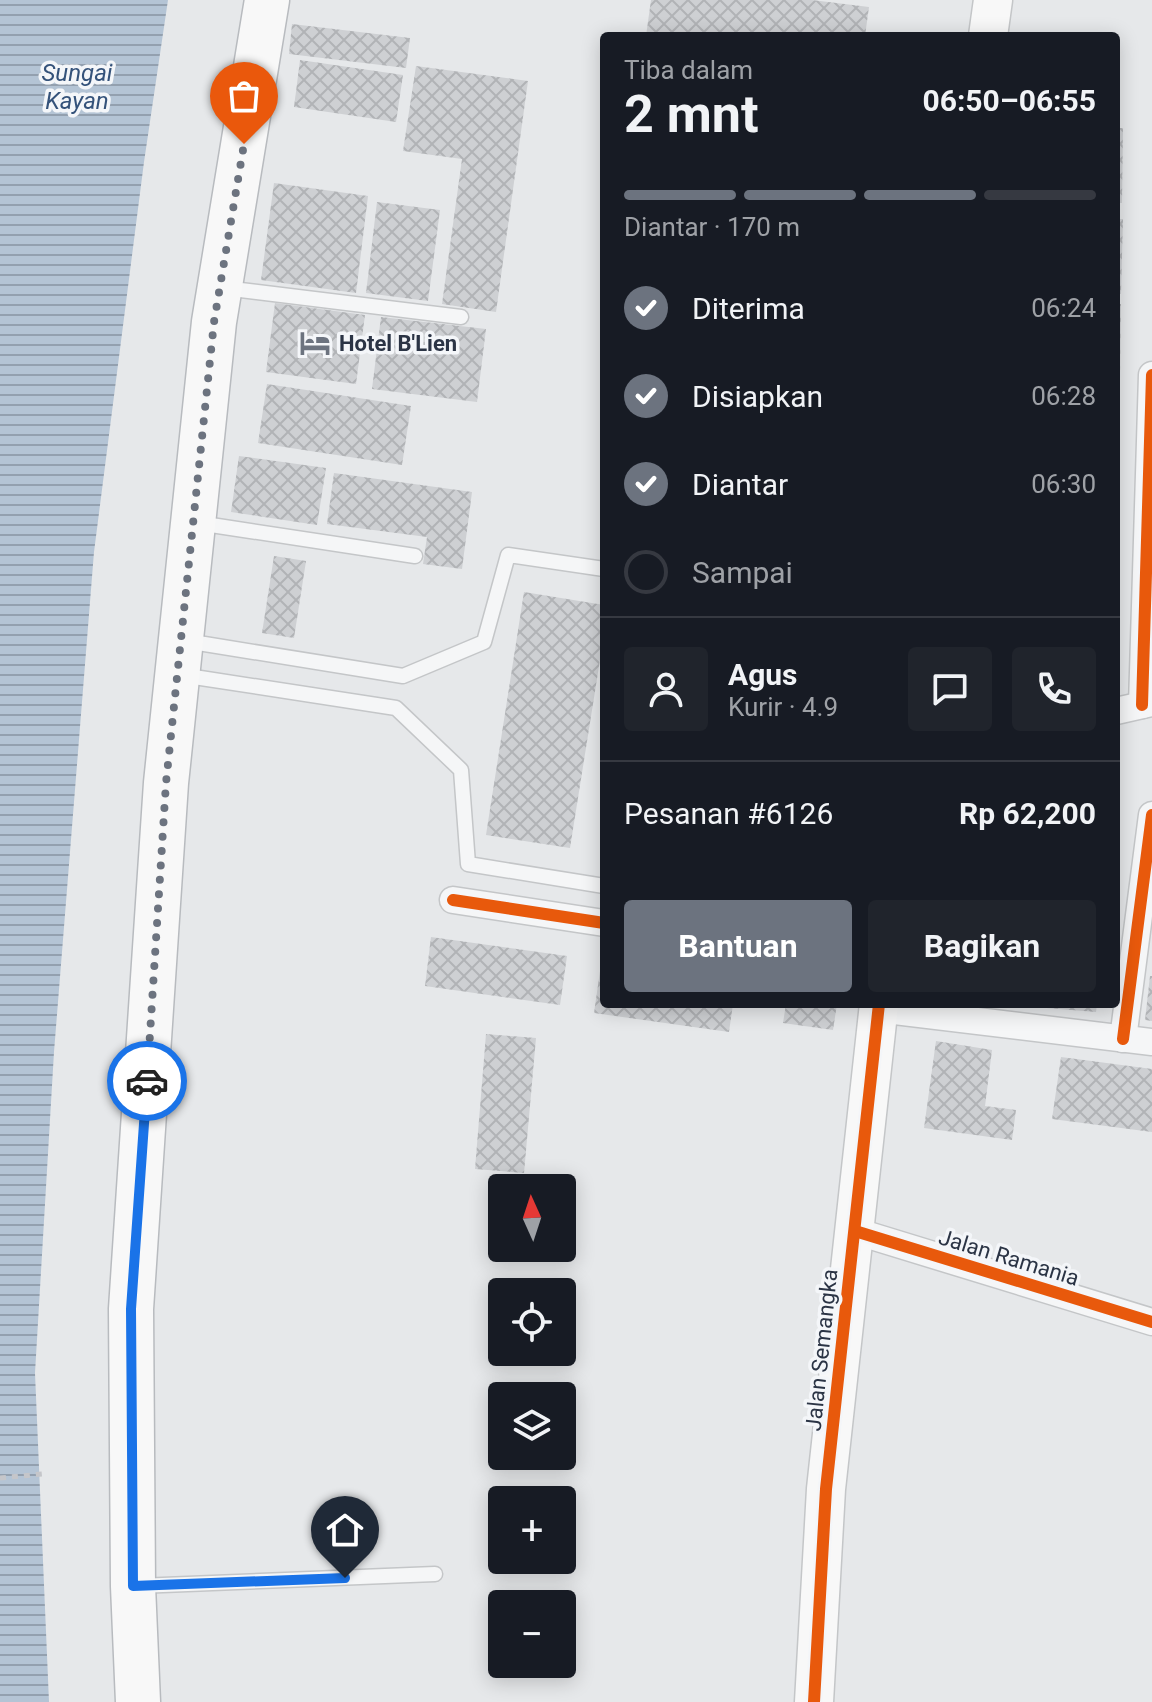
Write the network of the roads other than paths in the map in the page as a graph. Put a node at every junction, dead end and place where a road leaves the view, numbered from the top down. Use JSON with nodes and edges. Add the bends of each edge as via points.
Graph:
{"nodes":[{"id":1,"x":267,"y":0,"type":"edge"},
{"id":2,"x":993,"y":0,"type":"edge"},
{"id":3,"x":989,"y":32,"type":"edge"},
{"id":4,"x":220,"y":287,"type":"junction"},
{"id":5,"x":461,"y":317,"type":"dead end"},
{"id":6,"x":1152,"y":375,"type":"edge"},
{"id":7,"x":193,"y":522,"type":"junction"},
{"id":8,"x":415,"y":556,"type":"dead end"},
{"id":9,"x":600,"y":568,"type":"edge"},
{"id":10,"x":180,"y":658,"type":"junction"},
{"id":11,"x":1137,"y":706,"type":"edge"},
{"id":12,"x":1152,"y":815,"type":"edge"},
{"id":13,"x":600,"y":885,"type":"edge"},
{"id":14,"x":453,"y":900,"type":"dead end"},
{"id":15,"x":600,"y":922,"type":"edge"},
{"id":16,"x":878,"y":1008,"type":"edge"},
{"id":17,"x":893,"y":1008,"type":"edge"},
{"id":18,"x":1123,"y":1039,"type":"junction"},
{"id":19,"x":1152,"y":1042,"type":"edge"},
{"id":20,"x":855,"y":1231,"type":"junction"},
{"id":21,"x":1152,"y":1322,"type":"edge"},
{"id":22,"x":435,"y":1574,"type":"dead end"},
{"id":23,"x":133,"y":1586,"type":"junction"},
{"id":24,"x":138,"y":1702,"type":"edge"},
{"id":25,"x":814,"y":1702,"type":"edge"}],
"edges":[{"from":1,"to":4,"type":"highway"},
{"from":2,"to":3,"type":"street"},
{"from":4,"to":5,"type":"lane"},
{"from":4,"to":7,"type":"highway"},
{"from":6,"to":11,"type":"street"},
{"from":7,"to":8,"type":"lane"},
{"from":7,"to":10,"type":"highway"},
{"from":9,"to":10,"type":"lane","via":[[508,555],[484,642],[403,676]]},
{"from":10,"to":13,"type":"lane","via":[[396,708],[461,770],[468,864]]},
{"from":10,"to":23,"type":"highway","via":[[166,783],[131,1309]]},
{"from":12,"to":18,"type":"street"},
{"from":14,"to":15,"type":"street"},
{"from":16,"to":20,"type":"street","name":"Jalan Semangka"},
{"from":17,"to":18,"type":"street"},
{"from":18,"to":19,"type":"street"},
{"from":20,"to":21,"type":"street","name":"Jalan Ramania"},
{"from":20,"to":25,"type":"street","name":"Jalan Semangka","via":[[826,1489]]},
{"from":22,"to":23,"type":"lane"},
{"from":23,"to":24,"type":"highway"}]}
